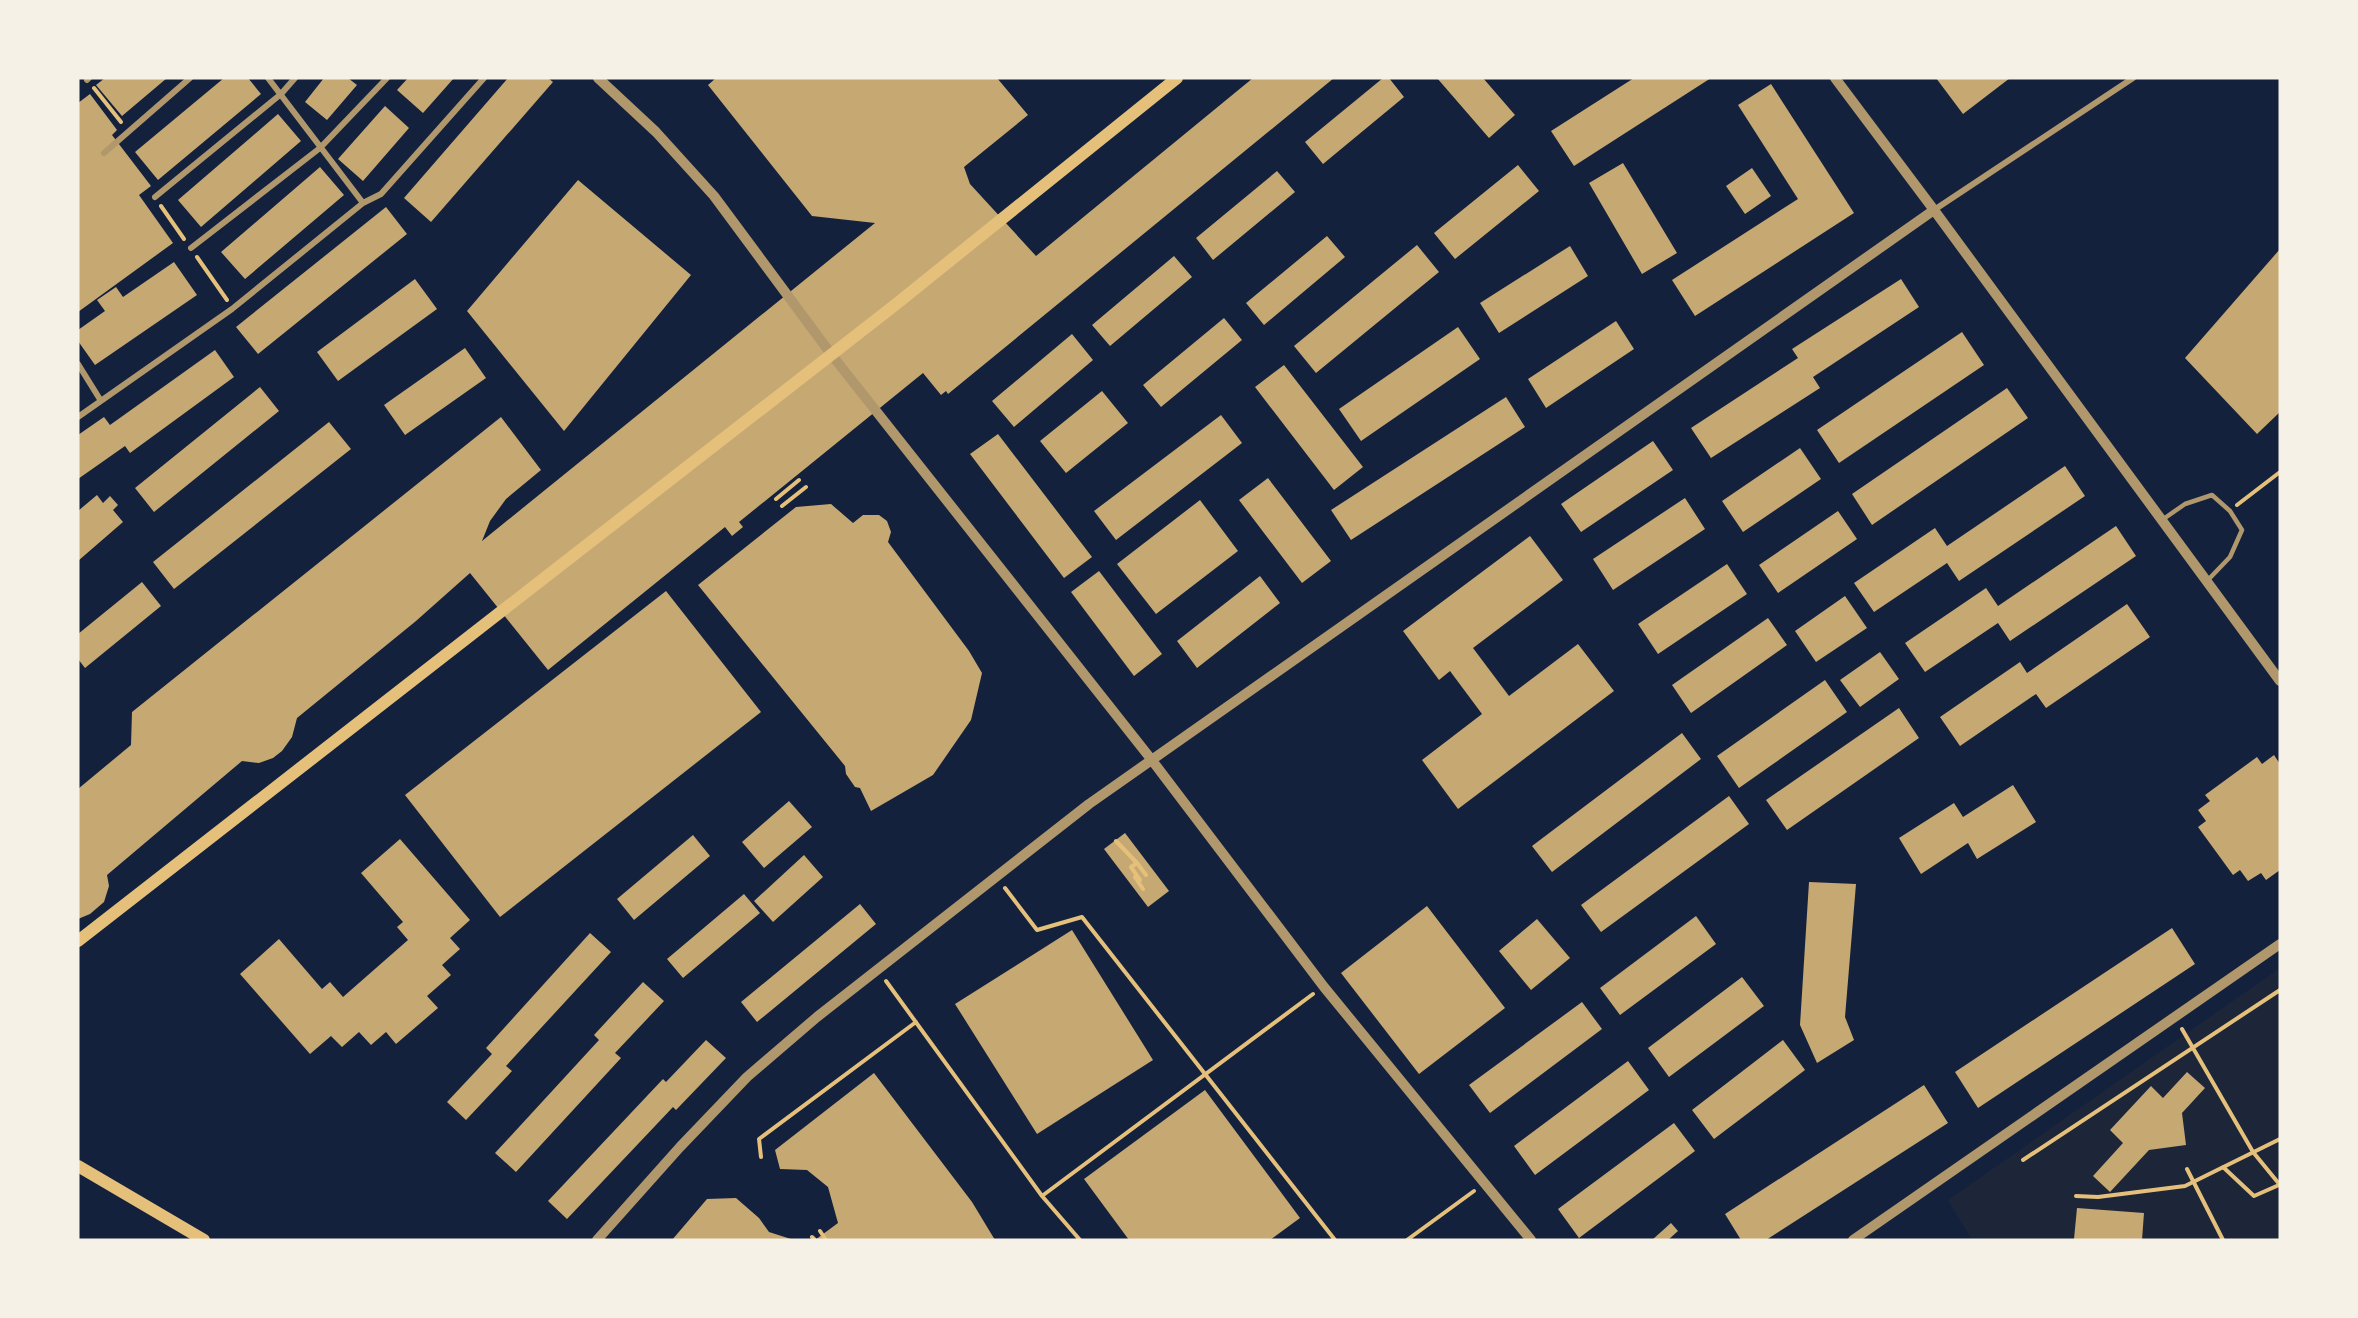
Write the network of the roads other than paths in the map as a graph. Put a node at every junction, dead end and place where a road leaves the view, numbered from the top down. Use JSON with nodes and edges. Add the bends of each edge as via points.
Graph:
{"nodes":[{"id":1,"x":190,"y":78,"type":"edge"},
{"id":2,"x":268,"y":78,"type":"edge"},
{"id":3,"x":295,"y":78,"type":"edge"},
{"id":4,"x":387,"y":78,"type":"edge"},
{"id":5,"x":484,"y":78,"type":"edge"},
{"id":6,"x":598,"y":78,"type":"edge"},
{"id":7,"x":1177,"y":78,"type":"edge"},
{"id":8,"x":1834,"y":78,"type":"edge"},
{"id":9,"x":2133,"y":78,"type":"edge"},
{"id":10,"x":281,"y":94,"type":"junction"},
{"id":11,"x":320,"y":148,"type":"junction"},
{"id":12,"x":104,"y":153,"type":"dead end"},
{"id":13,"x":155,"y":197,"type":"dead end"},
{"id":14,"x":363,"y":202,"type":"junction"},
{"id":15,"x":1934,"y":210,"type":"junction"},
{"id":16,"x":191,"y":248,"type":"dead end"},
{"id":17,"x":831,"y":354,"type":"junction"},
{"id":18,"x":78,"y":364,"type":"edge"},
{"id":19,"x":101,"y":401,"type":"junction"},
{"id":20,"x":78,"y":417,"type":"edge"},
{"id":21,"x":2162,"y":520,"type":"junction"},
{"id":22,"x":2207,"y":581,"type":"junction"},
{"id":23,"x":2280,"y":681,"type":"edge"},
{"id":24,"x":1151,"y":759,"type":"junction"},
{"id":25,"x":78,"y":941,"type":"edge"},
{"id":26,"x":2280,"y":944,"type":"edge"},
{"id":27,"x":78,"y":1166,"type":"edge"},
{"id":28,"x":204,"y":1240,"type":"edge"},
{"id":29,"x":597,"y":1240,"type":"edge"},
{"id":30,"x":1531,"y":1240,"type":"edge"},
{"id":31,"x":1853,"y":1240,"type":"edge"}],
"edges":[{"from":1,"to":12,"type":"street"},
{"from":2,"to":10,"type":"street"},
{"from":3,"to":10,"type":"street"},
{"from":4,"to":11,"type":"street"},
{"from":5,"to":14,"type":"street","via":[[381,194]]},
{"from":6,"to":17,"type":"street","via":[[656,132],[714,196]]},
{"from":7,"to":17,"type":"main road"},
{"from":8,"to":15,"type":"street"},
{"from":9,"to":15,"type":"street"},
{"from":10,"to":11,"type":"street"},
{"from":10,"to":13,"type":"street"},
{"from":11,"to":14,"type":"street"},
{"from":11,"to":16,"type":"street"},
{"from":14,"to":19,"type":"street","via":[[232,309]]},
{"from":15,"to":21,"type":"street"},
{"from":15,"to":24,"type":"street"},
{"from":17,"to":24,"type":"street"},
{"from":17,"to":25,"type":"main road"},
{"from":18,"to":19,"type":"street"},
{"from":19,"to":20,"type":"street"},
{"from":21,"to":22,"type":"street"},
{"from":21,"to":22,"type":"lane","via":[[2185,504],[2212,495],[2230,511],[2242,530],[2230,556]]},
{"from":22,"to":23,"type":"street"},
{"from":24,"to":29,"type":"street","via":[[817,1017],[747,1077]]},
{"from":24,"to":30,"type":"street","via":[[1324,987]]},
{"from":26,"to":31,"type":"street"},
{"from":27,"to":28,"type":"main road"}]}
